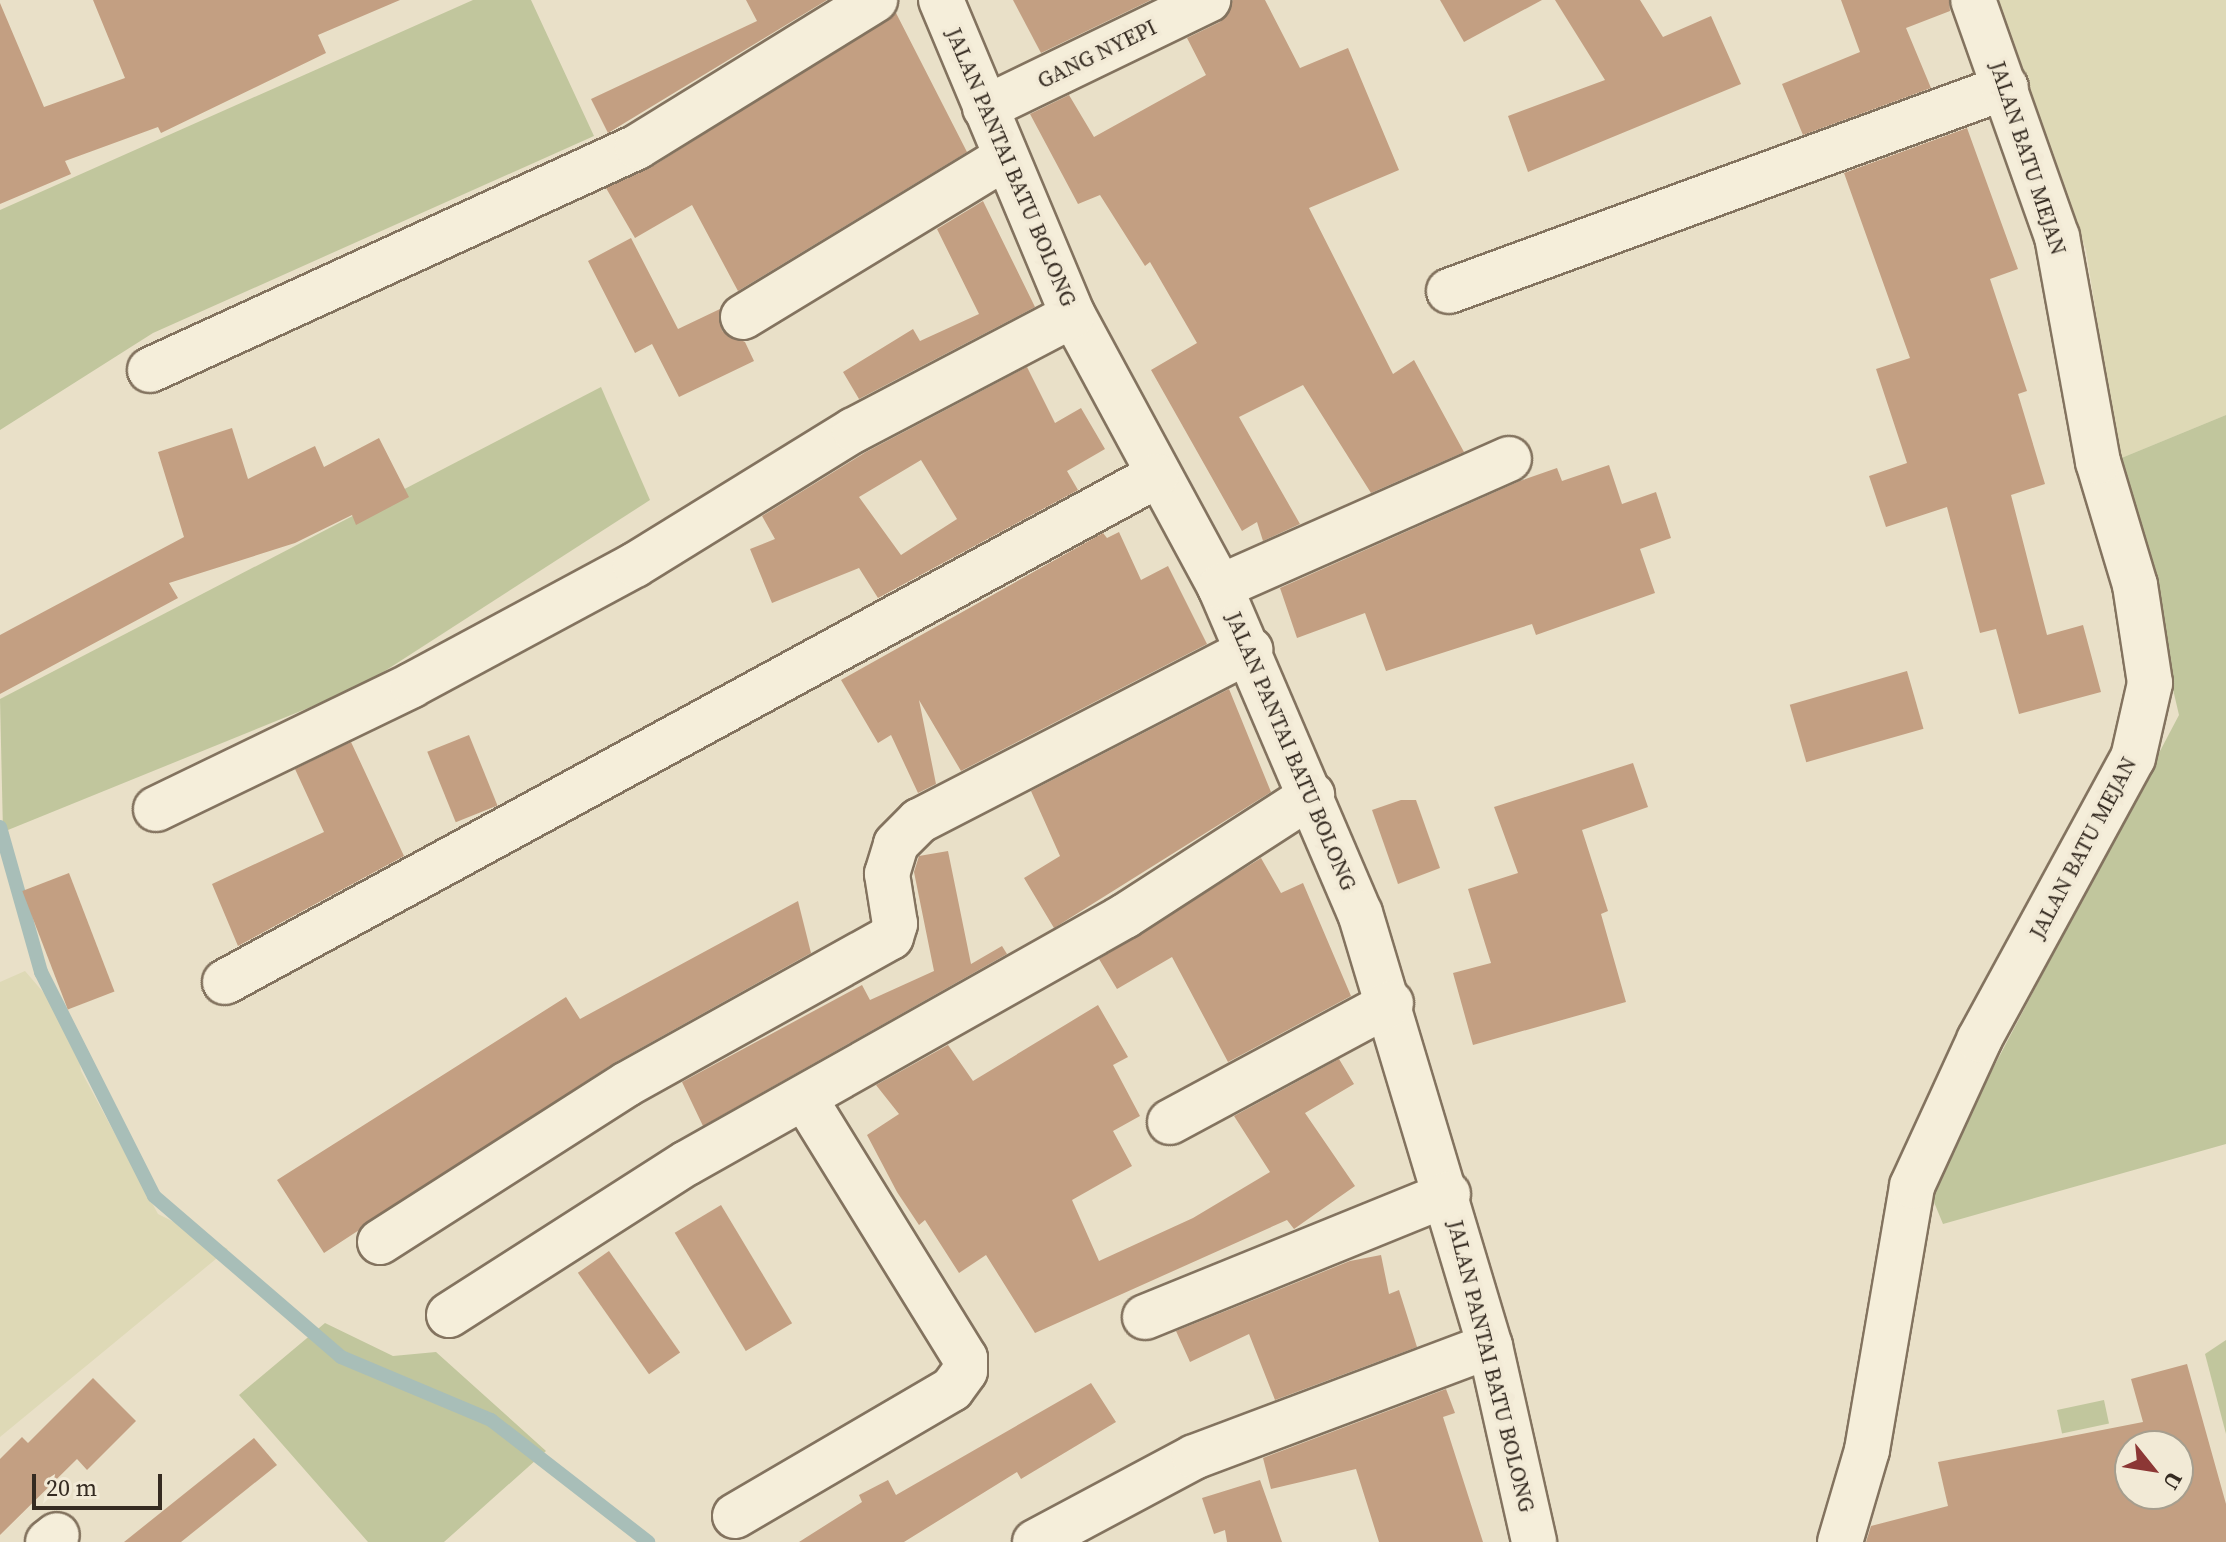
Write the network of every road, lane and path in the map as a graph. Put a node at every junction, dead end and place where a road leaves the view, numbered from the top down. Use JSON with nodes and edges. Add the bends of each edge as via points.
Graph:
{"nodes":[{"id":1,"x":875,"y":0,"type":"edge"},
{"id":2,"x":941,"y":0,"type":"edge"},
{"id":3,"x":1208,"y":0,"type":"edge"},
{"id":4,"x":1973,"y":0,"type":"edge"},
{"id":5,"x":2006,"y":87,"type":"junction"},
{"id":6,"x":985,"y":108,"type":"junction"},
{"id":7,"x":1005,"y":158,"type":"junction"},
{"id":8,"x":1449,"y":291,"type":"dead end"},
{"id":9,"x":1073,"y":315,"type":"junction"},
{"id":10,"x":743,"y":317,"type":"dead end"},
{"id":11,"x":150,"y":370,"type":"dead end"},
{"id":12,"x":1509,"y":459,"type":"dead end"},
{"id":13,"x":1156,"y":476,"type":"junction"},
{"id":14,"x":1220,"y":587,"type":"junction"},
{"id":15,"x":1250,"y":650,"type":"junction"},
{"id":16,"x":1312,"y":795,"type":"junction"},
{"id":17,"x":156,"y":809,"type":"dead end"},
{"id":18,"x":225,"y":982,"type":"dead end"},
{"id":19,"x":1391,"y":1003,"type":"junction"},
{"id":20,"x":805,"y":1099,"type":"junction"},
{"id":21,"x":1170,"y":1122,"type":"dead end"},
{"id":22,"x":1448,"y":1194,"type":"junction"},
{"id":23,"x":380,"y":1242,"type":"dead end"},
{"id":24,"x":449,"y":1315,"type":"dead end"},
{"id":25,"x":1145,"y":1317,"type":"dead end"},
{"id":26,"x":1490,"y":1346,"type":"junction"},
{"id":27,"x":735,"y":1516,"type":"dead end"},
{"id":28,"x":1035,"y":1542,"type":"edge"},
{"id":29,"x":1534,"y":1542,"type":"edge"},
{"id":30,"x":1840,"y":1542,"type":"edge"}],
"edges":[{"from":1,"to":11,"type":"street","via":[[637,147]]},
{"from":2,"to":6,"type":"street","name":"JALAN PANTAI BATU BOLONG"},
{"from":3,"to":6,"type":"street","name":"GANG NYEPI"},
{"from":4,"to":5,"type":"street","name":"JALAN BATU MEJAN"},
{"from":5,"to":8,"type":"street"},
{"from":5,"to":30,"type":"street","name":"JALAN BATU MEJAN","via":[[2057,237],[2098,462],[2135,585],[2150,683],[2133,758],[1979,1040],[1912,1186],[1867,1450]]},
{"from":6,"to":7,"type":"street","name":"JALAN PANTAI BATU BOLONG"},
{"from":7,"to":9,"type":"street","name":"JALAN PANTAI BATU BOLONG"},
{"from":7,"to":10,"type":"street"},
{"from":9,"to":13,"type":"street","name":"JALAN PANTAI BATU BOLONG"},
{"from":9,"to":17,"type":"street","via":[[854,430],[635,565],[412,685]]},
{"from":12,"to":14,"type":"street"},
{"from":13,"to":14,"type":"street","name":"JALAN PANTAI BATU BOLONG"},
{"from":13,"to":18,"type":"street"},
{"from":14,"to":15,"type":"street","name":"JALAN PANTAI BATU BOLONG"},
{"from":15,"to":16,"type":"street","name":"JALAN PANTAI BATU BOLONG"},
{"from":15,"to":23,"type":"street","via":[[919,821],[896,844],[887,874],[895,924],[891,937],[627,1084]]},
{"from":16,"to":19,"type":"street","name":"JALAN PANTAI BATU BOLONG"},
{"from":16,"to":20,"type":"street","via":[[1125,916]]},
{"from":19,"to":21,"type":"street"},
{"from":19,"to":22,"type":"street","name":"JALAN PANTAI BATU BOLONG"},
{"from":20,"to":24,"type":"street","via":[[687,1163]]},
{"from":20,"to":27,"type":"street","via":[[965,1358],[965,1371],[952,1389]]},
{"from":22,"to":25,"type":"street"},
{"from":22,"to":26,"type":"street","name":"JALAN PANTAI BATU BOLONG"},
{"from":26,"to":28,"type":"street","via":[[1194,1457]]},
{"from":26,"to":29,"type":"street","name":"JALAN PANTAI BATU BOLONG"}]}
